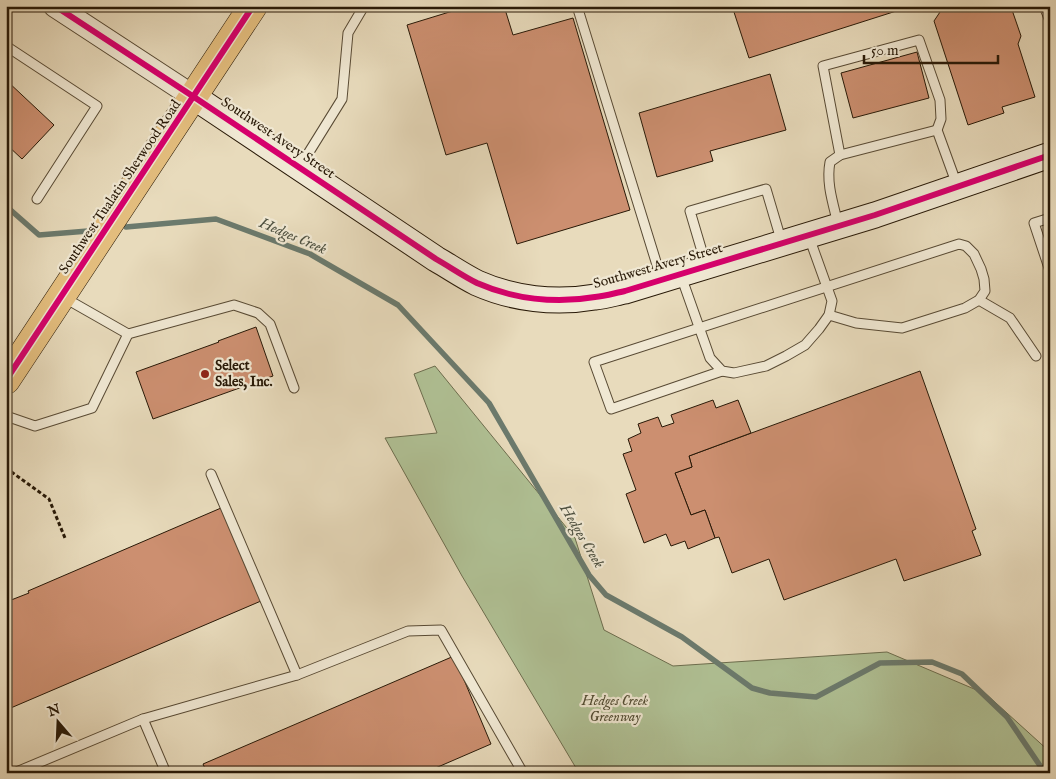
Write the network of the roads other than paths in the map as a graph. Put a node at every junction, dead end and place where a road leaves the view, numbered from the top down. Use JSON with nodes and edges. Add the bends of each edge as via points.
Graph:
{"nodes":[{"id":1,"x":55,"y":6,"type":"edge"},
{"id":2,"x":253,"y":6,"type":"edge"},
{"id":3,"x":364,"y":6,"type":"edge"},
{"id":4,"x":577,"y":6,"type":"edge"},
{"id":5,"x":1044,"y":6,"type":"edge"},
{"id":6,"x":1050,"y":21,"type":"edge"},
{"id":7,"x":6,"y":46,"type":"edge"},
{"id":8,"x":194,"y":97,"type":"junction"},
{"id":9,"x":937,"y":130,"type":"junction"},
{"id":10,"x":840,"y":155,"type":"junction"},
{"id":11,"x":1050,"y":155,"type":"edge"},
{"id":12,"x":300,"y":168,"type":"junction"},
{"id":13,"x":958,"y":186,"type":"junction"},
{"id":14,"x":38,"y":199,"type":"dead end"},
{"id":15,"x":1050,"y":218,"type":"edge"},
{"id":16,"x":838,"y":226,"type":"junction"},
{"id":17,"x":808,"y":235,"type":"junction"},
{"id":18,"x":782,"y":243,"type":"junction"},
{"id":19,"x":706,"y":266,"type":"junction"},
{"id":20,"x":1050,"y":271,"type":"edge"},
{"id":21,"x":671,"y":277,"type":"junction"},
{"id":22,"x":826,"y":286,"type":"junction"},
{"id":23,"x":62,"y":296,"type":"junction"},
{"id":24,"x":979,"y":300,"type":"junction"},
{"id":25,"x":829,"y":315,"type":"junction"},
{"id":26,"x":699,"y":328,"type":"junction"},
{"id":27,"x":128,"y":334,"type":"junction"},
{"id":28,"x":1036,"y":356,"type":"dead end"},
{"id":29,"x":722,"y":371,"type":"junction"},
{"id":30,"x":6,"y":380,"type":"edge"},
{"id":31,"x":294,"y":388,"type":"dead end"},
{"id":32,"x":6,"y":416,"type":"edge"},
{"id":33,"x":211,"y":474,"type":"dead end"},
{"id":34,"x":297,"y":675,"type":"junction"},
{"id":35,"x":143,"y":719,"type":"junction"},
{"id":36,"x":14,"y":773,"type":"edge"},
{"id":37,"x":166,"y":773,"type":"edge"},
{"id":38,"x":523,"y":773,"type":"edge"}],
"edges":[{"from":1,"to":8,"type":"street"},
{"from":2,"to":8,"type":"highway","name":"Southwest Tualatin Sherwood Road"},
{"from":3,"to":12,"type":"lane","via":[[348,32],[342,99]]},
{"from":4,"to":21,"type":"lane"},
{"from":5,"to":6,"type":"lane"},
{"from":7,"to":14,"type":"lane","via":[[98,106]]},
{"from":8,"to":12,"type":"main road","name":"Southwest Avery Street"},
{"from":8,"to":23,"type":"highway","name":"Southwest Tualatin Sherwood Road"},
{"from":9,"to":10,"type":"lane"},
{"from":9,"to":10,"type":"lane","via":[[941,118],[940,100],[919,40],[823,66]]},
{"from":9,"to":13,"type":"lane"},
{"from":10,"to":16,"type":"lane","via":[[830,162],[828,171]]},
{"from":11,"to":13,"type":"main road","name":"Southwest Avery Street"},
{"from":12,"to":21,"type":"main road","name":"Southwest Avery Street","via":[[436,260],[501,292],[522,297],[569,300],[594,297]]},
{"from":13,"to":16,"type":"main road","name":"Southwest Avery Street"},
{"from":15,"to":20,"type":"lane","via":[[1034,223]]},
{"from":16,"to":17,"type":"main road","name":"Southwest Avery Street"},
{"from":17,"to":18,"type":"main road","name":"Southwest Avery Street"},
{"from":17,"to":22,"type":"lane"},
{"from":18,"to":19,"type":"main road","name":"Southwest Avery Street"},
{"from":18,"to":19,"type":"lane","via":[[766,189],[690,211]]},
{"from":19,"to":21,"type":"main road","name":"Southwest Avery Street"},
{"from":21,"to":26,"type":"lane"},
{"from":22,"to":24,"type":"lane","via":[[959,244],[974,254],[981,269],[985,291]]},
{"from":22,"to":25,"type":"lane","via":[[832,301]]},
{"from":22,"to":26,"type":"lane"},
{"from":23,"to":27,"type":"lane"},
{"from":23,"to":30,"type":"highway","name":"Southwest Tualatin Sherwood Road"},
{"from":24,"to":25,"type":"lane","via":[[965,308],[902,328],[856,323]]},
{"from":24,"to":28,"type":"lane","via":[[1010,318]]},
{"from":25,"to":29,"type":"lane","via":[[805,344],[786,356],[756,369],[734,373]]},
{"from":26,"to":29,"type":"lane","via":[[710,358]]},
{"from":26,"to":29,"type":"lane","via":[[594,362],[611,409]]},
{"from":27,"to":31,"type":"lane","via":[[234,305],[258,313],[270,324]]},
{"from":27,"to":32,"type":"lane","via":[[92,408],[35,426]]},
{"from":33,"to":34,"type":"lane"},
{"from":34,"to":35,"type":"lane"},
{"from":34,"to":38,"type":"lane","via":[[408,632],[441,630]]},
{"from":35,"to":36,"type":"lane"},
{"from":35,"to":37,"type":"lane"}]}
